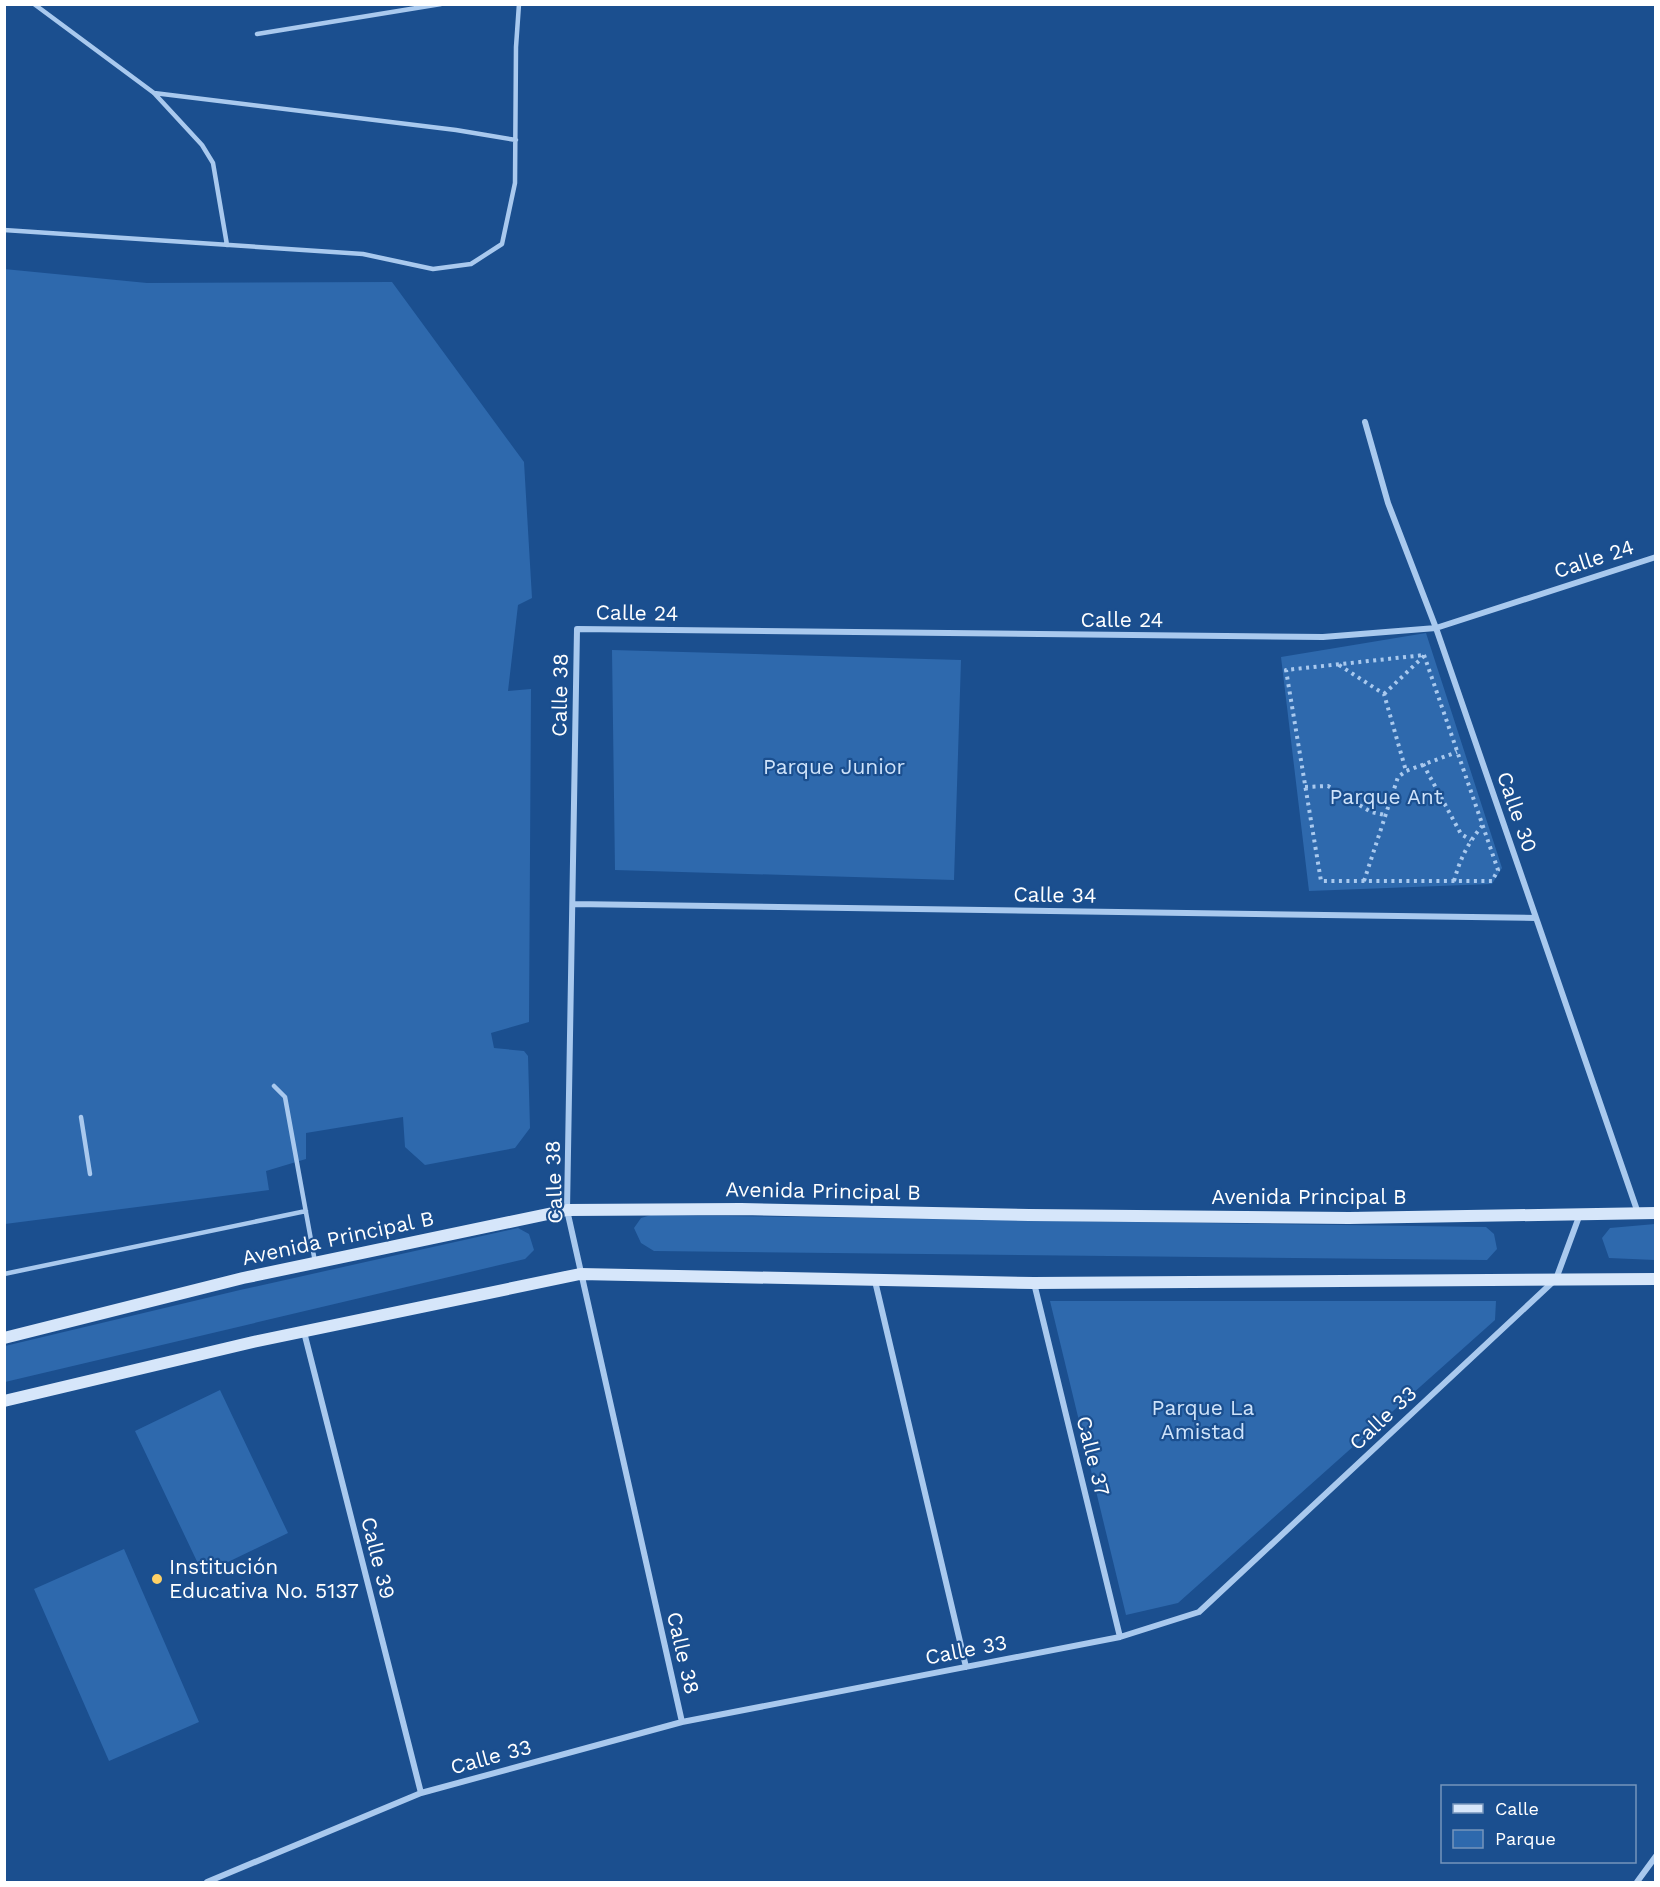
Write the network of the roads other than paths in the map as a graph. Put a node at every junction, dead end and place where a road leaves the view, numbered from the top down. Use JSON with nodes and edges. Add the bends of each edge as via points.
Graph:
{"nodes":[{"id":1,"x":34,"y":4,"type":"edge"},
{"id":2,"x":441,"y":4,"type":"edge"},
{"id":3,"x":519,"y":4,"type":"edge"},
{"id":4,"x":257,"y":34,"type":"dead end"},
{"id":5,"x":154,"y":93,"type":"junction"},
{"id":6,"x":516,"y":140,"type":"junction"},
{"id":7,"x":4,"y":230,"type":"edge"},
{"id":8,"x":227,"y":245,"type":"junction"},
{"id":9,"x":1365,"y":423,"type":"dead end"},
{"id":10,"x":1656,"y":557,"type":"edge"},
{"id":11,"x":577,"y":628,"type":"joint"},
{"id":12,"x":1436,"y":628,"type":"junction"},
{"id":13,"x":573,"y":904,"type":"junction"},
{"id":14,"x":1536,"y":918,"type":"junction"},
{"id":15,"x":274,"y":1086,"type":"dead end"},
{"id":16,"x":81,"y":1117,"type":"dead end"},
{"id":17,"x":90,"y":1174,"type":"dead end"},
{"id":18,"x":567,"y":1210,"type":"junction"},
{"id":19,"x":306,"y":1211,"type":"junction"},
{"id":20,"x":1638,"y":1213,"type":"junction"},
{"id":21,"x":1656,"y":1213,"type":"edge"},
{"id":22,"x":1580,"y":1214,"type":"junction"},
{"id":23,"x":315,"y":1263,"type":"junction"},
{"id":24,"x":4,"y":1274,"type":"edge"},
{"id":25,"x":580,"y":1274,"type":"junction"},
{"id":26,"x":1556,"y":1279,"type":"junction"},
{"id":27,"x":1656,"y":1279,"type":"edge"},
{"id":28,"x":875,"y":1281,"type":"junction"},
{"id":29,"x":1034,"y":1283,"type":"junction"},
{"id":30,"x":304,"y":1332,"type":"junction"},
{"id":31,"x":4,"y":1338,"type":"edge"},
{"id":32,"x":4,"y":1401,"type":"edge"},
{"id":33,"x":1120,"y":1637,"type":"junction"},
{"id":34,"x":966,"y":1666,"type":"junction"},
{"id":35,"x":682,"y":1722,"type":"junction"},
{"id":36,"x":421,"y":1793,"type":"junction"},
{"id":37,"x":1656,"y":1856,"type":"edge"},
{"id":38,"x":207,"y":1882,"type":"edge"},
{"id":39,"x":1637,"y":1882,"type":"edge"}],
"edges":[{"from":1,"to":5,"type":"lane"},
{"from":2,"to":4,"type":"lane"},
{"from":3,"to":6,"type":"lane"},
{"from":5,"to":6,"type":"lane"},
{"from":5,"to":8,"type":"lane","via":[[202,145],[213,163]]},
{"from":6,"to":8,"type":"lane","via":[[515,183],[502,244],[471,264],[433,269],[363,254]]},
{"from":7,"to":8,"type":"lane"},
{"from":9,"to":12,"type":"street","name":"Calle 30","via":[[1388,503]]},
{"from":10,"to":12,"type":"street","name":"Calle 24"},
{"from":11,"to":12,"type":"street","name":"Calle 24","via":[[1323,638]]},
{"from":11,"to":13,"type":"street","name":"Calle 38"},
{"from":12,"to":14,"type":"street","name":"Calle 30"},
{"from":13,"to":14,"type":"street","name":"Calle 34"},
{"from":13,"to":18,"type":"street","name":"Calle 38"},
{"from":14,"to":20,"type":"street","name":"Calle 30"},
{"from":15,"to":19,"type":"lane","via":[[285,1097]]},
{"from":16,"to":17,"type":"lane"},
{"from":18,"to":22,"type":"main road","name":"Avenida Principal B","via":[[1349,1218]]},
{"from":18,"to":23,"type":"main road","name":"Avenida Principal B"},
{"from":18,"to":25,"type":"street","name":"Calle 38"},
{"from":19,"to":23,"type":"lane"},
{"from":19,"to":24,"type":"lane"},
{"from":20,"to":21,"type":"main road","name":"Avenida Principal B"},
{"from":20,"to":22,"type":"main road","name":"Avenida Principal B"},
{"from":22,"to":26,"type":"street","name":"Calle 33"},
{"from":23,"to":31,"type":"main road","name":"Avenida Principal B"},
{"from":25,"to":28,"type":"main road"},
{"from":25,"to":30,"type":"main road"},
{"from":25,"to":35,"type":"street","name":"Calle 38"},
{"from":26,"to":27,"type":"main road"},
{"from":26,"to":29,"type":"main road"},
{"from":26,"to":33,"type":"street","name":"Calle 33","via":[[1199,1612]]},
{"from":28,"to":29,"type":"main road"},
{"from":28,"to":34,"type":"street"},
{"from":29,"to":33,"type":"street","name":"Calle 37"},
{"from":30,"to":32,"type":"main road"},
{"from":30,"to":36,"type":"street","name":"Calle 39"},
{"from":33,"to":34,"type":"street","name":"Calle 33"},
{"from":34,"to":35,"type":"street","name":"Calle 33"},
{"from":35,"to":36,"type":"street","name":"Calle 33"},
{"from":36,"to":38,"type":"street","name":"Calle 33"},
{"from":37,"to":39,"type":"street"}]}
